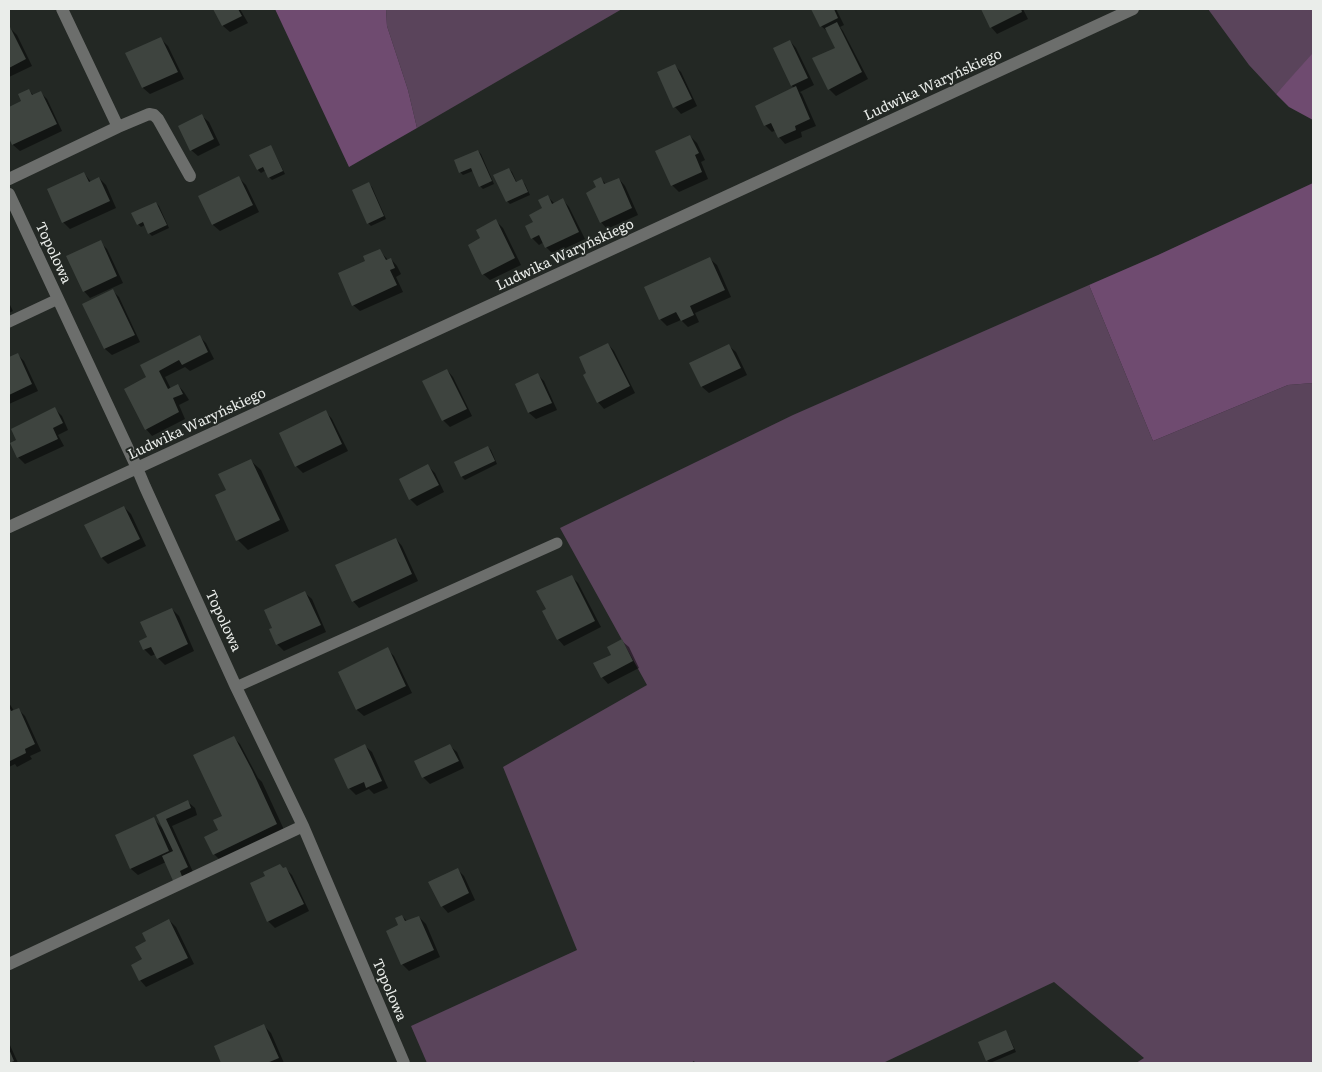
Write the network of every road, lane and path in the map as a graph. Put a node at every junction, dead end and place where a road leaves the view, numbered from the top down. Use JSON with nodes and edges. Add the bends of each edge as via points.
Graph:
{"nodes":[{"id":1,"x":62,"y":9,"type":"edge"},
{"id":2,"x":1133,"y":9,"type":"edge"},
{"id":3,"x":118,"y":127,"type":"junction"},
{"id":4,"x":190,"y":176,"type":"dead end"},
{"id":5,"x":9,"y":179,"type":"edge"},
{"id":6,"x":9,"y":194,"type":"edge"},
{"id":7,"x":58,"y":299,"type":"junction"},
{"id":8,"x":9,"y":322,"type":"edge"},
{"id":9,"x":137,"y":468,"type":"junction"},
{"id":10,"x":9,"y":527,"type":"edge"},
{"id":11,"x":557,"y":544,"type":"dead end"},
{"id":12,"x":236,"y":687,"type":"junction"},
{"id":13,"x":302,"y":826,"type":"junction"},
{"id":14,"x":9,"y":964,"type":"edge"},
{"id":15,"x":404,"y":1063,"type":"edge"}],
"edges":[{"from":1,"to":3,"type":"street"},
{"from":2,"to":9,"type":"street","name":"Ludwika Waryńskiego"},
{"from":3,"to":4,"type":"street","via":[[144,115],[154,115]]},
{"from":3,"to":5,"type":"street"},
{"from":6,"to":7,"type":"street","name":"Topolowa"},
{"from":7,"to":8,"type":"lane"},
{"from":7,"to":9,"type":"street","name":"Topolowa"},
{"from":9,"to":10,"type":"street","name":"Ludwika Waryńskiego"},
{"from":9,"to":12,"type":"street","name":"Topolowa"},
{"from":11,"to":12,"type":"lane"},
{"from":12,"to":13,"type":"street","name":"Topolowa"},
{"from":13,"to":14,"type":"street"},
{"from":13,"to":15,"type":"street","name":"Topolowa"}]}
